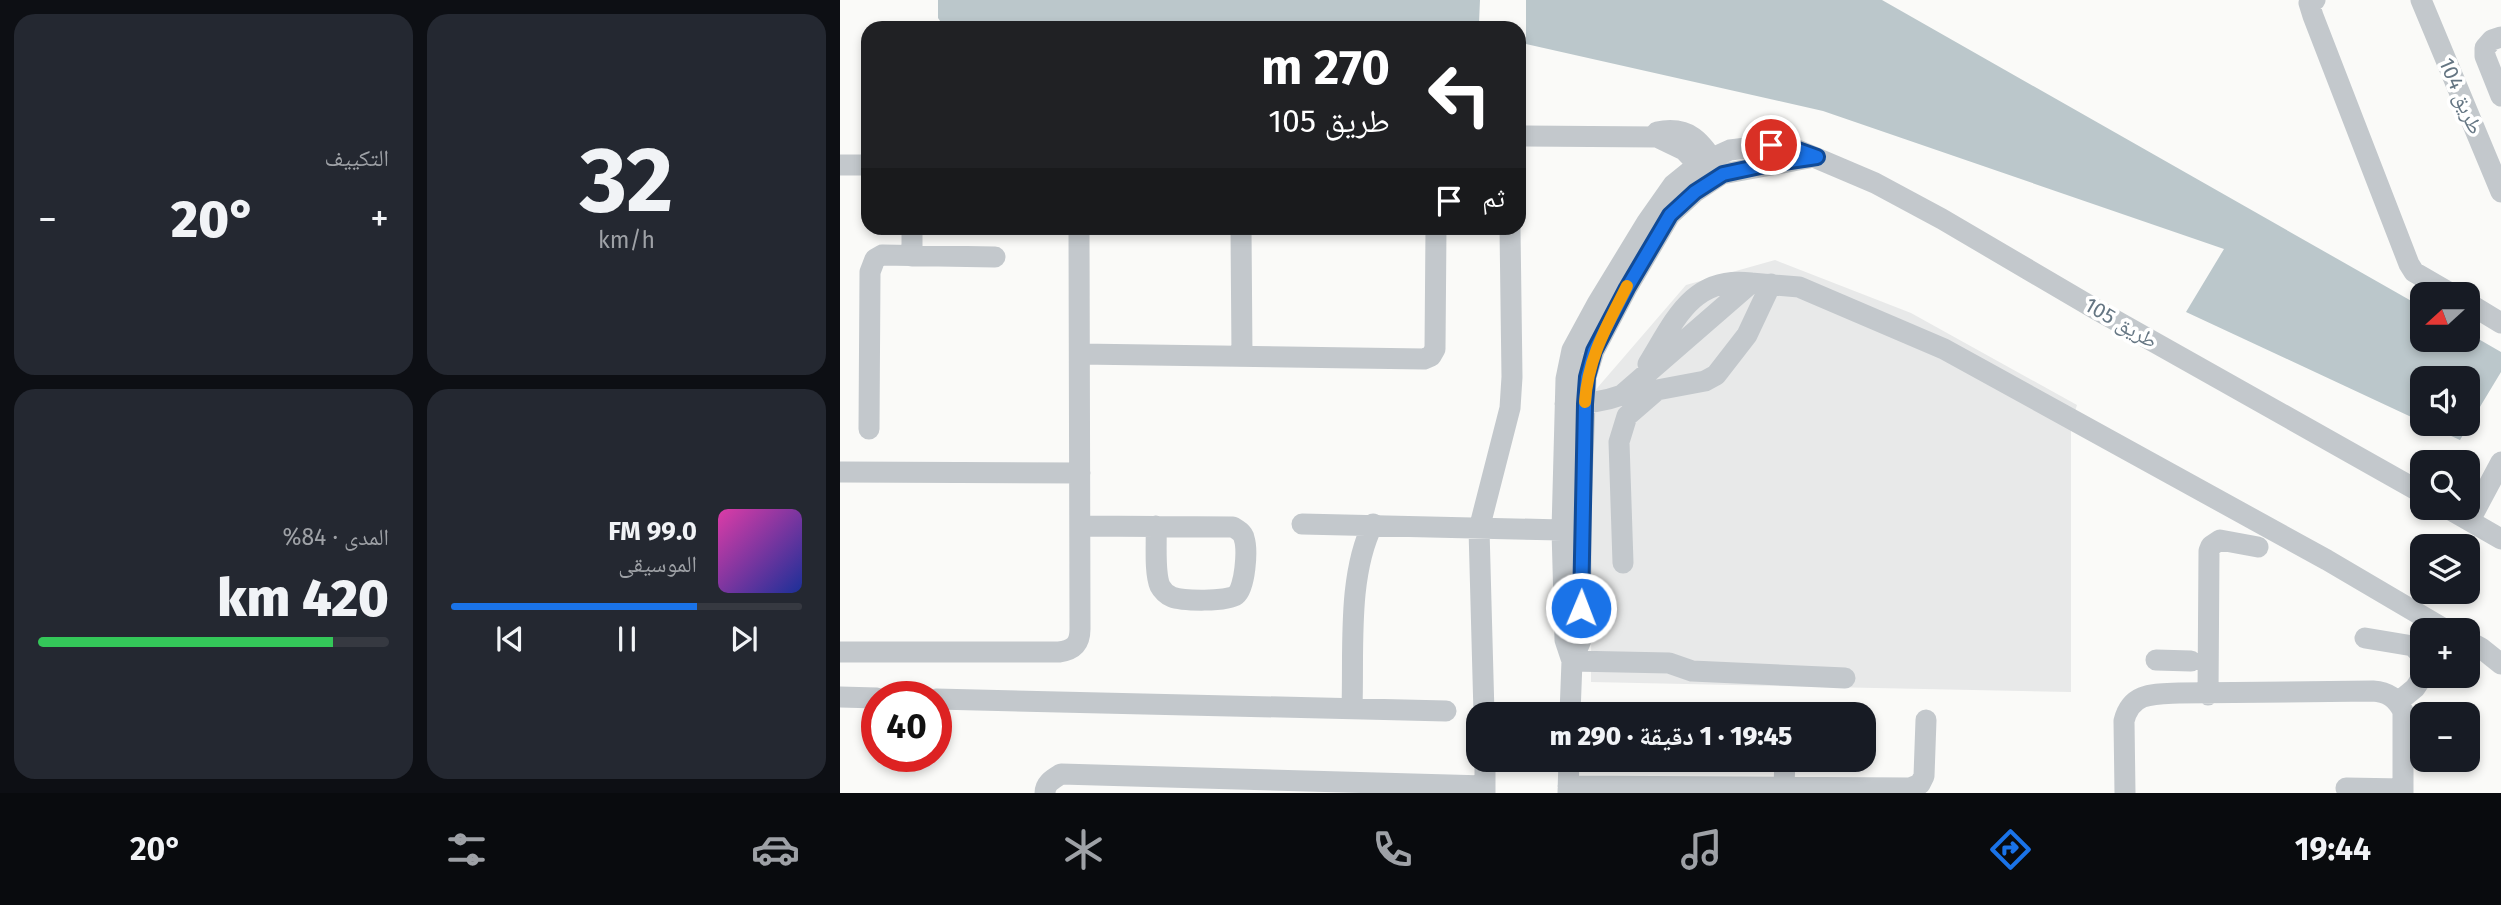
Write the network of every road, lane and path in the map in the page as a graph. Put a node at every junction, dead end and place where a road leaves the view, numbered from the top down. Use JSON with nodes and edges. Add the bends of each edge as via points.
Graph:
{"nodes":[{"id":1,"x":2315,"y":0,"type":"edge"},
{"id":2,"x":2421,"y":0,"type":"edge"},
{"id":3,"x":2501,"y":37,"type":"edge"},
{"id":4,"x":2501,"y":96,"type":"edge"},
{"id":5,"x":1690,"y":134,"type":"junction"},
{"id":6,"x":1526,"y":136,"type":"edge"},
{"id":7,"x":1647,"y":136,"type":"junction"},
{"id":8,"x":1771,"y":145,"type":"junction"},
{"id":9,"x":1817,"y":157,"type":"junction"},
{"id":10,"x":840,"y":164,"type":"edge"},
{"id":11,"x":861,"y":165,"type":"edge"},
{"id":12,"x":1711,"y":169,"type":"junction"},
{"id":13,"x":2501,"y":192,"type":"edge"},
{"id":14,"x":912,"y":235,"type":"edge"},
{"id":15,"x":1079,"y":235,"type":"edge"},
{"id":16,"x":1241,"y":235,"type":"edge"},
{"id":17,"x":1436,"y":235,"type":"edge"},
{"id":18,"x":1510,"y":235,"type":"edge"},
{"id":19,"x":912,"y":256,"type":"junction"},
{"id":20,"x":995,"y":257,"type":"dead end"},
{"id":21,"x":2431,"y":282,"type":"edge"},
{"id":22,"x":1761,"y":283,"type":"junction"},
{"id":23,"x":2480,"y":310,"type":"edge"},
{"id":24,"x":2501,"y":323,"type":"edge"},
{"id":25,"x":1080,"y":354,"type":"junction"},
{"id":26,"x":1242,"y":356,"type":"junction"},
{"id":27,"x":1575,"y":404,"type":"junction"},
{"id":28,"x":869,"y":429,"type":"dead end"},
{"id":29,"x":2501,"y":462,"type":"edge"},
{"id":30,"x":840,"y":472,"type":"edge"},
{"id":31,"x":1080,"y":473,"type":"junction"},
{"id":32,"x":2410,"y":486,"type":"edge"},
{"id":33,"x":2480,"y":501,"type":"edge"},
{"id":34,"x":1569,"y":516,"type":"junction"},
{"id":35,"x":2470,"y":520,"type":"edge"},
{"id":36,"x":1302,"y":524,"type":"dead end"},
{"id":37,"x":1367,"y":524,"type":"junction"},
{"id":38,"x":1080,"y":526,"type":"junction"},
{"id":39,"x":1156,"y":526,"type":"junction"},
{"id":40,"x":1479,"y":529,"type":"junction"},
{"id":41,"x":2501,"y":539,"type":"edge"},
{"id":42,"x":2258,"y":547,"type":"dead end"},
{"id":43,"x":1623,"y":563,"type":"dead end"},
{"id":44,"x":2426,"y":618,"type":"edge"},
{"id":45,"x":2365,"y":638,"type":"dead end"},
{"id":46,"x":2410,"y":646,"type":"edge"},
{"id":47,"x":2480,"y":647,"type":"edge"},
{"id":48,"x":840,"y":652,"type":"edge"},
{"id":49,"x":2156,"y":660,"type":"dead end"},
{"id":50,"x":1572,"y":662,"type":"junction"},
{"id":51,"x":2501,"y":664,"type":"edge"},
{"id":52,"x":1845,"y":678,"type":"dead end"},
{"id":53,"x":2414,"y":688,"type":"edge"},
{"id":54,"x":2179,"y":693,"type":"junction"},
{"id":55,"x":2208,"y":695,"type":"junction"},
{"id":56,"x":840,"y":697,"type":"edge"},
{"id":57,"x":861,"y":698,"type":"edge"},
{"id":58,"x":952,"y":699,"type":"edge"},
{"id":59,"x":1484,"y":702,"type":"edge"},
{"id":60,"x":1570,"y":702,"type":"edge"},
{"id":61,"x":2398,"y":702,"type":"junction"},
{"id":62,"x":1352,"y":708,"type":"junction"},
{"id":63,"x":1446,"y":711,"type":"dead end"},
{"id":64,"x":1926,"y":720,"type":"dead end"},
{"id":65,"x":1785,"y":772,"type":"edge"},
{"id":66,"x":1784,"y":786,"type":"junction"},
{"id":67,"x":2346,"y":788,"type":"dead end"},
{"id":68,"x":1485,"y":789,"type":"edge"},
{"id":69,"x":1568,"y":789,"type":"edge"},
{"id":70,"x":2403,"y":791,"type":"edge"},
{"id":71,"x":1045,"y":793,"type":"edge"},
{"id":72,"x":2125,"y":793,"type":"edge"}],
"edges":[{"from":1,"to":21,"type":"street","via":[[2309,3],[2313,16],[2409,264]]},
{"from":2,"to":13,"type":"street","name":"طريق 104"},
{"from":3,"to":4,"type":"street","via":[[2485,48]]},
{"from":5,"to":7,"type":"street","via":[[1672,130]]},
{"from":5,"to":8,"type":"street"},
{"from":5,"to":12,"type":"street"},
{"from":6,"to":7,"type":"street"},
{"from":7,"to":12,"type":"street","via":[[1676,145]]},
{"from":8,"to":9,"type":"street","name":"طريق 105"},
{"from":8,"to":12,"type":"street","name":"طريق 105","via":[[1730,150]]},
{"from":9,"to":12,"type":"street","name":"طريق 105"},
{"from":9,"to":32,"type":"street","name":"طريق 105","via":[[1942,219]]},
{"from":10,"to":11,"type":"street"},
{"from":12,"to":27,"type":"street","name":"طريق 105","via":[[1673,185],[1597,304],[1572,350],[1566,379]]},
{"from":14,"to":19,"type":"street"},
{"from":15,"to":25,"type":"street"},
{"from":16,"to":26,"type":"street"},
{"from":17,"to":26,"type":"street","via":[[1435,349],[1431,356]]},
{"from":18,"to":40,"type":"street","via":[[1510,408]]},
{"from":19,"to":20,"type":"street"},
{"from":19,"to":28,"type":"street","via":[[882,255],[871,265]]},
{"from":22,"to":27,"type":"street","via":[[1734,281],[1704,289],[1686,304],[1636,384],[1609,400]]},
{"from":22,"to":43,"type":"street","via":[[1747,335],[1716,375],[1657,390],[1628,416],[1619,442]]},
{"from":22,"to":44,"type":"street","via":[[1799,288],[1944,349]]},
{"from":23,"to":24,"type":"street"},
{"from":25,"to":26,"type":"street"},
{"from":25,"to":31,"type":"street"},
{"from":27,"to":34,"type":"street","name":"طريق 105"},
{"from":29,"to":33,"type":"street"},
{"from":30,"to":31,"type":"street"},
{"from":31,"to":38,"type":"street"},
{"from":34,"to":40,"type":"street"},
{"from":34,"to":50,"type":"street","name":"طريق 105","via":[[1565,640]]},
{"from":34,"to":50,"type":"street","name":"طريق 105","via":[[1581,640]]},
{"from":35,"to":41,"type":"street"},
{"from":36,"to":37,"type":"street"},
{"from":37,"to":40,"type":"street"},
{"from":37,"to":62,"type":"street","via":[[1356,590]]},
{"from":38,"to":39,"type":"street"},
{"from":38,"to":48,"type":"street","via":[[1080,638],[1068,651]]},
{"from":39,"to":39,"type":"street","via":[[1159,584],[1165,592],[1172,597],[1227,599],[1241,588],[1245,546],[1240,531],[1233,527]]},
{"from":40,"to":59,"type":"street"},
{"from":42,"to":55,"type":"street","via":[[2220,540],[2209,551]]},
{"from":45,"to":46,"type":"street"},
{"from":47,"to":51,"type":"street"},
{"from":49,"to":54,"type":"street","via":[[2185,661]]},
{"from":50,"to":52,"type":"street","via":[[1669,663],[1692,671]]},
{"from":50,"to":60,"type":"street","name":"طريق 105"},
{"from":53,"to":61,"type":"street"},
{"from":54,"to":55,"type":"street"},
{"from":54,"to":72,"type":"street","via":[[2138,698],[2126,712]]},
{"from":55,"to":61,"type":"street","via":[[2373,691]]},
{"from":56,"to":57,"type":"street"},
{"from":58,"to":62,"type":"street"},
{"from":61,"to":70,"type":"street","via":[[2404,720]]},
{"from":62,"to":63,"type":"street"},
{"from":64,"to":66,"type":"street","via":[[1920,784],[1910,788]]},
{"from":65,"to":66,"type":"street"},
{"from":66,"to":69,"type":"street"},
{"from":67,"to":70,"type":"street"},
{"from":68,"to":71,"type":"street","via":[[1061,774],[1050,780]]}]}
